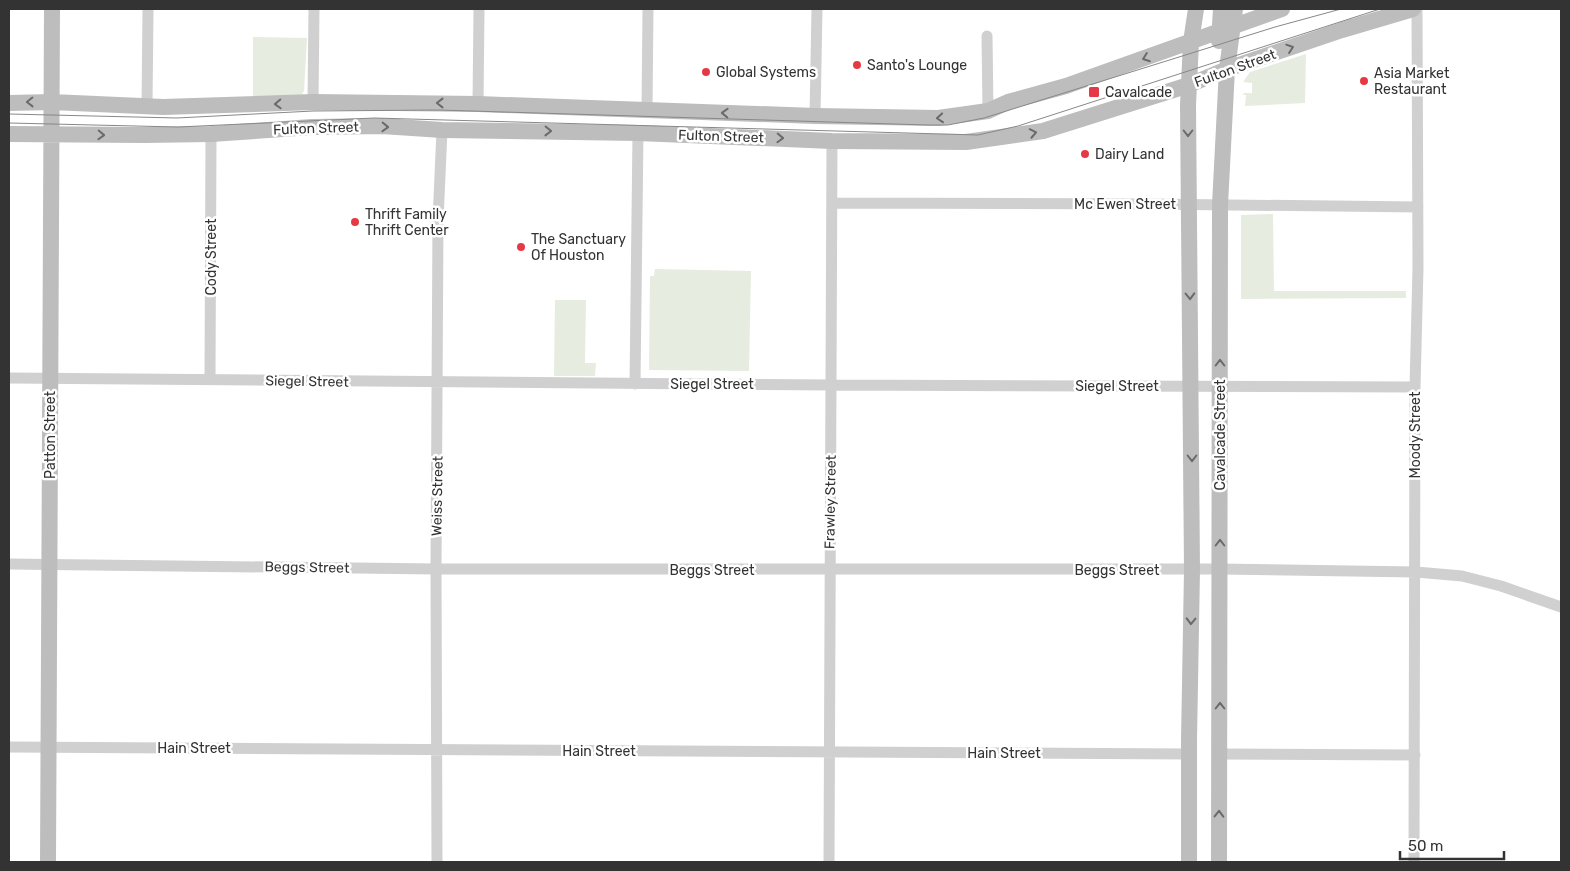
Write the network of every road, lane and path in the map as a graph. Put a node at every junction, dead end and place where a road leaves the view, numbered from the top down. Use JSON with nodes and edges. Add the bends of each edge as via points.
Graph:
{"nodes":[{"id":1,"x":52,"y":9,"type":"edge"},
{"id":2,"x":148,"y":9,"type":"edge"},
{"id":3,"x":314,"y":9,"type":"edge"},
{"id":4,"x":479,"y":9,"type":"edge"},
{"id":5,"x":648,"y":9,"type":"edge"},
{"id":6,"x":817,"y":9,"type":"edge"},
{"id":7,"x":1196,"y":9,"type":"edge"},
{"id":8,"x":1221,"y":9,"type":"edge"},
{"id":9,"x":1235,"y":9,"type":"edge"},
{"id":10,"x":1282,"y":9,"type":"edge"},
{"id":11,"x":1413,"y":9,"type":"edge"},
{"id":12,"x":1417,"y":9,"type":"edge"},
{"id":13,"x":1225,"y":29,"type":"junction"},
{"id":14,"x":987,"y":36,"type":"dead end"},
{"id":15,"x":1192,"y":42,"type":"junction"},
{"id":16,"x":1227,"y":69,"type":"junction"},
{"id":17,"x":1189,"y":84,"type":"junction"},
{"id":18,"x":52,"y":102,"type":"junction"},
{"id":19,"x":312,"y":102,"type":"junction"},
{"id":20,"x":9,"y":103,"type":"edge"},
{"id":21,"x":478,"y":104,"type":"junction"},
{"id":22,"x":146,"y":106,"type":"junction"},
{"id":23,"x":647,"y":110,"type":"junction"},
{"id":24,"x":988,"y":111,"type":"junction"},
{"id":25,"x":815,"y":116,"type":"junction"},
{"id":26,"x":442,"y":130,"type":"junction"},
{"id":27,"x":9,"y":134,"type":"edge"},
{"id":28,"x":52,"y":134,"type":"junction"},
{"id":29,"x":211,"y":134,"type":"junction"},
{"id":30,"x":638,"y":134,"type":"junction"},
{"id":31,"x":832,"y":141,"type":"junction"},
{"id":32,"x":832,"y":203,"type":"junction"},
{"id":33,"x":1188,"y":204,"type":"junction"},
{"id":34,"x":1220,"y":205,"type":"junction"},
{"id":35,"x":1418,"y":207,"type":"junction"},
{"id":36,"x":9,"y":378,"type":"edge"},
{"id":37,"x":50,"y":378,"type":"junction"},
{"id":38,"x":210,"y":380,"type":"junction"},
{"id":39,"x":438,"y":382,"type":"junction"},
{"id":40,"x":635,"y":384,"type":"junction"},
{"id":41,"x":832,"y":385,"type":"junction"},
{"id":42,"x":1192,"y":386,"type":"junction"},
{"id":43,"x":1220,"y":386,"type":"junction"},
{"id":44,"x":1415,"y":387,"type":"junction"},
{"id":45,"x":9,"y":564,"type":"edge"},
{"id":46,"x":50,"y":564,"type":"junction"},
{"id":47,"x":436,"y":569,"type":"junction"},
{"id":48,"x":830,"y":570,"type":"junction"},
{"id":49,"x":1192,"y":570,"type":"junction"},
{"id":50,"x":1220,"y":570,"type":"junction"},
{"id":51,"x":1416,"y":572,"type":"junction"},
{"id":52,"x":1561,"y":607,"type":"edge"},
{"id":53,"x":9,"y":747,"type":"edge"},
{"id":54,"x":49,"y":748,"type":"junction"},
{"id":55,"x":438,"y":750,"type":"junction"},
{"id":56,"x":830,"y":752,"type":"junction"},
{"id":57,"x":1189,"y":754,"type":"junction"},
{"id":58,"x":1220,"y":754,"type":"junction"},
{"id":59,"x":1415,"y":755,"type":"junction"},
{"id":60,"x":48,"y":862,"type":"edge"},
{"id":61,"x":438,"y":862,"type":"edge"},
{"id":62,"x":829,"y":862,"type":"edge"},
{"id":63,"x":1189,"y":862,"type":"edge"},
{"id":64,"x":1219,"y":862,"type":"edge"},
{"id":65,"x":1414,"y":862,"type":"edge"}],
"edges":[{"from":1,"to":18,"type":"main road","name":"Patton Street"},
{"from":2,"to":22,"type":"street"},
{"from":3,"to":19,"type":"street"},
{"from":4,"to":21,"type":"street"},
{"from":5,"to":23,"type":"street"},
{"from":6,"to":25,"type":"street"},
{"from":7,"to":15,"type":"main road","name":"Cavalcade Street"},
{"from":8,"to":13,"type":"main road"},
{"from":9,"to":13,"type":"main road"},
{"from":10,"to":13,"type":"main road","name":"Fulton Street"},
{"from":16,"to":11,"type":"main road","name":"Fulton Street","one_way":true},
{"from":12,"to":35,"type":"street","name":"Moody Street"},
{"from":13,"to":15,"type":"main road","name":"Fulton Street"},
{"from":13,"to":16,"type":"main road","via":[[1220,60]]},
{"from":14,"to":24,"type":"street"},
{"from":15,"to":17,"type":"main road","name":"Cavalcade Street"},
{"from":15,"to":24,"type":"main road","name":"Fulton Street","one_way":true},
{"from":16,"to":17,"type":"main road","name":"Fulton Street"},
{"from":16,"to":34,"type":"main road","name":"Cavalcade Street"},
{"from":31,"to":17,"type":"main road","name":"Fulton Street","one_way":true,"via":[[966,142],[1019,135],[1042,131]]},
{"from":17,"to":33,"type":"main road","name":"Cavalcade Street","one_way":true},
{"from":18,"to":20,"type":"main road","name":"Fulton Street","one_way":true},
{"from":18,"to":22,"type":"main road","name":"Fulton Street"},
{"from":18,"to":28,"type":"main road","name":"Patton Street"},
{"from":21,"to":19,"type":"main road","name":"Fulton Street","one_way":true},
{"from":19,"to":22,"type":"main road","name":"Fulton Street","one_way":true},
{"from":21,"to":23,"type":"main road","name":"Fulton Street"},
{"from":25,"to":23,"type":"main road","name":"Fulton Street","one_way":true},
{"from":24,"to":25,"type":"main road","name":"Fulton Street","one_way":true,"via":[[938,118]]},
{"from":29,"to":26,"type":"main road","name":"Fulton Street","one_way":true,"via":[[312,127]]},
{"from":26,"to":30,"type":"main road","name":"Fulton Street","one_way":true},
{"from":26,"to":39,"type":"street","name":"Weiss Street","via":[[438,221]]},
{"from":27,"to":28,"type":"main road","name":"Fulton Street"},
{"from":28,"to":29,"type":"main road","name":"Fulton Street","one_way":true},
{"from":28,"to":37,"type":"main road","name":"Patton Street"},
{"from":29,"to":38,"type":"street","name":"Cody Street"},
{"from":30,"to":31,"type":"main road","name":"Fulton Street","one_way":true},
{"from":30,"to":40,"type":"street"},
{"from":31,"to":32,"type":"street","name":"Frawley Street"},
{"from":32,"to":33,"type":"street","name":"Mc Ewen Street"},
{"from":32,"to":41,"type":"street","name":"Frawley Street"},
{"from":33,"to":34,"type":"street","name":"Mc Ewen Street"},
{"from":33,"to":42,"type":"main road","name":"Cavalcade Street","one_way":true},
{"from":34,"to":35,"type":"street","name":"Mc Ewen Street"},
{"from":43,"to":34,"type":"main road","name":"Cavalcade Street","one_way":true},
{"from":35,"to":44,"type":"street","name":"Moody Street"},
{"from":36,"to":37,"type":"street","name":"Siegel Street"},
{"from":37,"to":38,"type":"street","name":"Siegel Street"},
{"from":37,"to":46,"type":"main road","name":"Patton Street"},
{"from":38,"to":39,"type":"street","name":"Siegel Street"},
{"from":39,"to":40,"type":"street","name":"Siegel Street"},
{"from":39,"to":47,"type":"street","name":"Weiss Street"},
{"from":40,"to":41,"type":"street","name":"Siegel Street"},
{"from":41,"to":42,"type":"street","name":"Siegel Street"},
{"from":41,"to":48,"type":"street","name":"Frawley Street"},
{"from":42,"to":43,"type":"street","name":"Siegel Street"},
{"from":42,"to":49,"type":"main road","name":"Cavalcade Street","one_way":true},
{"from":43,"to":44,"type":"street","name":"Siegel Street"},
{"from":50,"to":43,"type":"main road","name":"Cavalcade Street","one_way":true},
{"from":44,"to":51,"type":"street","name":"Moody Street"},
{"from":45,"to":46,"type":"street","name":"Beggs Street"},
{"from":46,"to":47,"type":"street","name":"Beggs Street"},
{"from":46,"to":54,"type":"main road","name":"Patton Street"},
{"from":47,"to":48,"type":"street","name":"Beggs Street"},
{"from":47,"to":55,"type":"street","name":"Weiss Street"},
{"from":48,"to":49,"type":"street","name":"Beggs Street"},
{"from":48,"to":56,"type":"street","name":"Frawley Street"},
{"from":49,"to":50,"type":"street","name":"Beggs Street"},
{"from":49,"to":57,"type":"main road","name":"Cavalcade Street","one_way":true},
{"from":50,"to":51,"type":"street","name":"Beggs Street"},
{"from":58,"to":50,"type":"main road","name":"Cavalcade Street","one_way":true},
{"from":51,"to":52,"type":"street","name":"Beggs Street","via":[[1462,576]]},
{"from":51,"to":59,"type":"street","name":"Moody Street"},
{"from":53,"to":54,"type":"street","name":"Hain Street"},
{"from":54,"to":55,"type":"street","name":"Hain Street"},
{"from":54,"to":60,"type":"main road","name":"Patton Street"},
{"from":55,"to":56,"type":"street","name":"Hain Street"},
{"from":55,"to":61,"type":"street","name":"Weiss Street"},
{"from":56,"to":57,"type":"street","name":"Hain Street"},
{"from":56,"to":62,"type":"street","name":"Frawley Street"},
{"from":57,"to":63,"type":"main road","name":"Cavalcade Street"},
{"from":58,"to":59,"type":"street"},
{"from":64,"to":58,"type":"main road","name":"Cavalcade Street","one_way":true},
{"from":59,"to":65,"type":"street","name":"Moody Street"}]}
